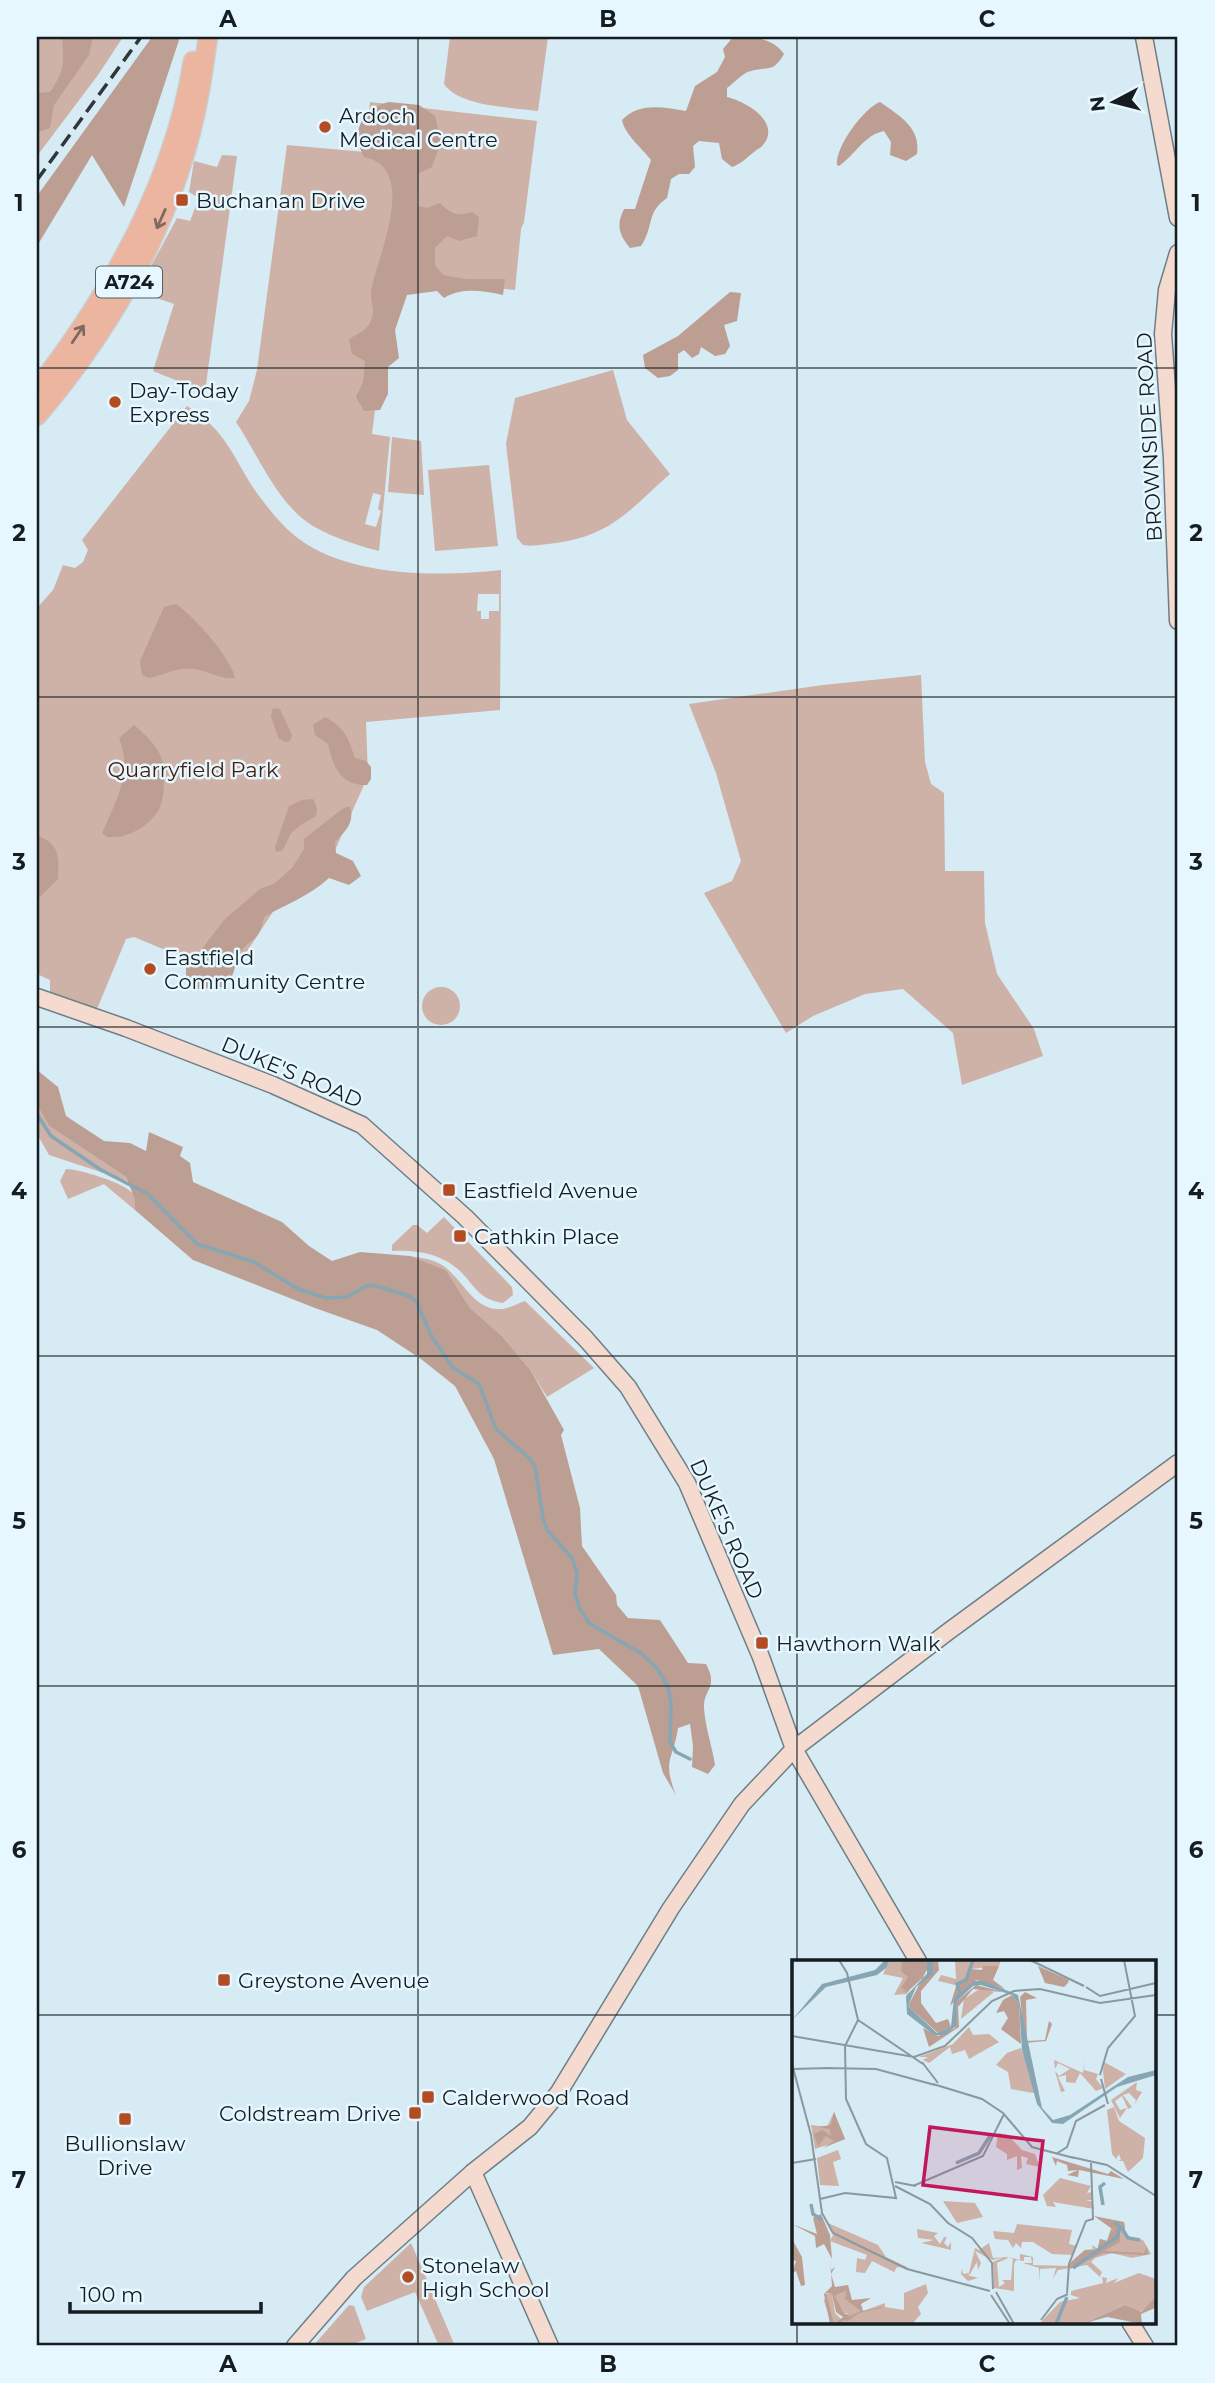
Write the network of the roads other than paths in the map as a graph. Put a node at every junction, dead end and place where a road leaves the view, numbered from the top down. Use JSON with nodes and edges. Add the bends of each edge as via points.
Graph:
{"nodes":[{"id":1,"x":197,"y":37,"type":"edge"},
{"id":2,"x":208,"y":37,"type":"edge"},
{"id":3,"x":1144,"y":37,"type":"edge"},
{"id":4,"x":184,"y":131,"type":"junction"},
{"id":5,"x":1178,"y":218,"type":"edge"},
{"id":6,"x":1178,"y":253,"type":"edge"},
{"id":7,"x":37,"y":389,"type":"edge"},
{"id":8,"x":37,"y":416,"type":"edge"},
{"id":9,"x":1178,"y":621,"type":"edge"},
{"id":10,"x":37,"y":997,"type":"edge"},
{"id":11,"x":1178,"y":1463,"type":"edge"},
{"id":12,"x":794,"y":1749,"type":"junction"},
{"id":13,"x":917,"y":1960,"type":"edge"},
{"id":14,"x":473,"y":2172,"type":"junction"},
{"id":15,"x":1131,"y":2324,"type":"edge"},
{"id":16,"x":295,"y":2346,"type":"edge"},
{"id":17,"x":550,"y":2346,"type":"edge"},
{"id":18,"x":1145,"y":2346,"type":"edge"}],
"edges":[{"from":1,"to":4,"type":"main road","number":"A724"},
{"from":2,"to":4,"type":"main road","number":"A724","via":[[199,97]]},
{"from":3,"to":5,"type":"street"},
{"from":7,"to":4,"type":"main road","number":"A724","one_way":true,"via":[[121,264]]},
{"from":4,"to":8,"type":"main road","number":"A724","one_way":true,"via":[[163,216],[136,269],[91,346]]},
{"from":6,"to":9,"type":"street","name":"BROWNSIDE ROAD","via":[[1167,290],[1163,334]]},
{"from":10,"to":12,"type":"street","name":"DUKE'S ROAD","via":[[273,1085],[362,1125],[465,1217],[585,1338],[628,1388],[658,1435],[687,1483],[761,1657]]},
{"from":11,"to":12,"type":"street"},
{"from":12,"to":13,"type":"street","name":"DUKE'S ROAD"},
{"from":12,"to":14,"type":"street","via":[[742,1804],[671,1908],[559,2092],[530,2127]]},
{"from":14,"to":16,"type":"street","via":[[354,2278]]},
{"from":14,"to":17,"type":"street"},
{"from":15,"to":18,"type":"street"}]}
